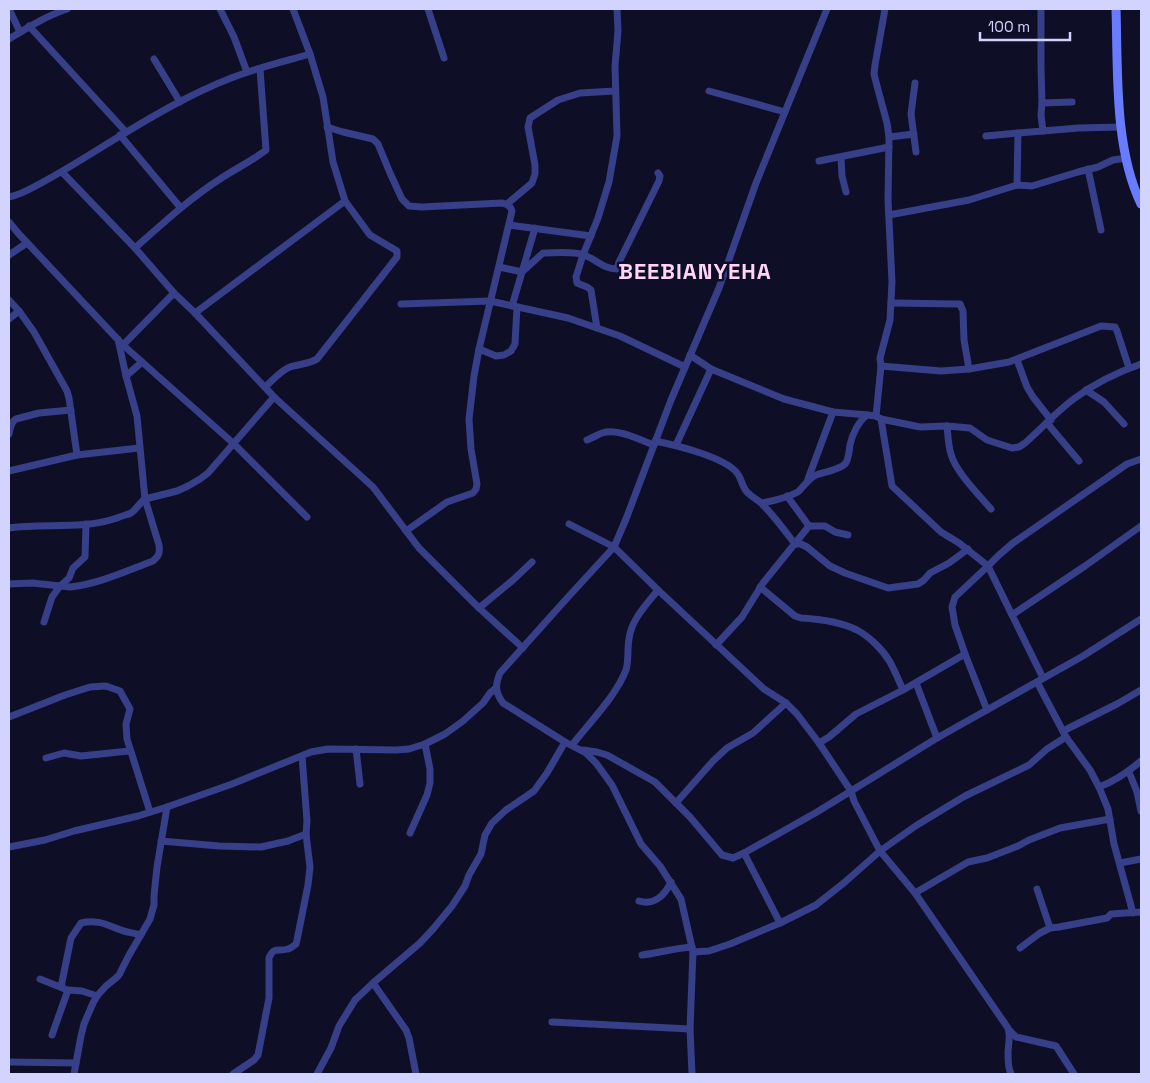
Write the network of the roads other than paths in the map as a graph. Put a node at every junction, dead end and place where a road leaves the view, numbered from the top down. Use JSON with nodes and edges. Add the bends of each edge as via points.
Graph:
{"nodes":[{"id":1,"x":9,"y":9,"type":"edge"},
{"id":2,"x":67,"y":9,"type":"edge"},
{"id":3,"x":220,"y":9,"type":"edge"},
{"id":4,"x":293,"y":9,"type":"edge"},
{"id":5,"x":428,"y":9,"type":"edge"},
{"id":6,"x":618,"y":9,"type":"edge"},
{"id":7,"x":827,"y":9,"type":"edge"},
{"id":8,"x":885,"y":9,"type":"edge"},
{"id":9,"x":1041,"y":9,"type":"edge"},
{"id":10,"x":1116,"y":9,"type":"edge"},
{"id":11,"x":29,"y":26,"type":"junction"},
{"id":12,"x":20,"y":32,"type":"junction"},
{"id":13,"x":9,"y":39,"type":"edge"},
{"id":14,"x":310,"y":54,"type":"junction"},
{"id":15,"x":444,"y":58,"type":"dead end"},
{"id":16,"x":154,"y":59,"type":"dead end"},
{"id":17,"x":260,"y":69,"type":"junction"},
{"id":18,"x":247,"y":72,"type":"junction"},
{"id":19,"x":915,"y":83,"type":"dead end"},
{"id":20,"x":615,"y":91,"type":"junction"},
{"id":21,"x":709,"y":91,"type":"dead end"},
{"id":22,"x":180,"y":102,"type":"junction"},
{"id":23,"x":1072,"y":102,"type":"dead end"},
{"id":24,"x":1042,"y":103,"type":"junction"},
{"id":25,"x":785,"y":112,"type":"junction"},
{"id":26,"x":1121,"y":126,"type":"junction"},
{"id":27,"x":327,"y":127,"type":"junction"},
{"id":28,"x":1043,"y":132,"type":"junction"},
{"id":29,"x":1018,"y":133,"type":"junction"},
{"id":30,"x":123,"y":134,"type":"junction"},
{"id":31,"x":914,"y":134,"type":"junction"},
{"id":32,"x":986,"y":136,"type":"dead end"},
{"id":33,"x":889,"y":137,"type":"junction"},
{"id":34,"x":889,"y":147,"type":"junction"},
{"id":35,"x":916,"y":152,"type":"dead end"},
{"id":36,"x":841,"y":158,"type":"junction"},
{"id":37,"x":1126,"y":158,"type":"junction"},
{"id":38,"x":820,"y":161,"type":"dead end"},
{"id":39,"x":1088,"y":169,"type":"junction"},
{"id":40,"x":62,"y":172,"type":"junction"},
{"id":41,"x":658,"y":172,"type":"dead end"},
{"id":42,"x":1137,"y":182,"type":"edge"},
{"id":43,"x":1017,"y":185,"type":"junction"},
{"id":44,"x":846,"y":192,"type":"dead end"},
{"id":45,"x":9,"y":197,"type":"edge"},
{"id":46,"x":345,"y":201,"type":"junction"},
{"id":47,"x":507,"y":204,"type":"junction"},
{"id":48,"x":1141,"y":204,"type":"edge"},
{"id":49,"x":180,"y":207,"type":"junction"},
{"id":50,"x":889,"y":215,"type":"junction"},
{"id":51,"x":9,"y":222,"type":"edge"},
{"id":52,"x":509,"y":225,"type":"junction"},
{"id":53,"x":535,"y":228,"type":"junction"},
{"id":54,"x":1101,"y":230,"type":"dead end"},
{"id":55,"x":591,"y":236,"type":"junction"},
{"id":56,"x":27,"y":243,"type":"junction"},
{"id":57,"x":135,"y":248,"type":"junction"},
{"id":58,"x":9,"y":254,"type":"edge"},
{"id":59,"x":583,"y":254,"type":"junction"},
{"id":60,"x":499,"y":267,"type":"junction"},
{"id":61,"x":522,"y":272,"type":"junction"},
{"id":62,"x":174,"y":293,"type":"junction"},
{"id":63,"x":9,"y":300,"type":"edge"},
{"id":64,"x":490,"y":301,"type":"junction"},
{"id":65,"x":401,"y":304,"type":"dead end"},
{"id":66,"x":891,"y":304,"type":"junction"},
{"id":67,"x":514,"y":306,"type":"junction"},
{"id":68,"x":19,"y":311,"type":"junction"},
{"id":69,"x":195,"y":313,"type":"junction"},
{"id":70,"x":9,"y":319,"type":"edge"},
{"id":71,"x":596,"y":328,"type":"junction"},
{"id":72,"x":118,"y":339,"type":"junction"},
{"id":73,"x":123,"y":345,"type":"junction"},
{"id":74,"x":478,"y":349,"type":"junction"},
{"id":75,"x":690,"y":355,"type":"junction"},
{"id":76,"x":1017,"y":360,"type":"junction"},
{"id":77,"x":142,"y":362,"type":"junction"},
{"id":78,"x":1141,"y":364,"type":"edge"},
{"id":79,"x":881,"y":366,"type":"junction"},
{"id":80,"x":685,"y":367,"type":"junction"},
{"id":81,"x":1129,"y":368,"type":"junction"},
{"id":82,"x":711,"y":369,"type":"junction"},
{"id":83,"x":969,"y":369,"type":"junction"},
{"id":84,"x":126,"y":376,"type":"junction"},
{"id":85,"x":265,"y":387,"type":"junction"},
{"id":86,"x":1086,"y":390,"type":"junction"},
{"id":87,"x":274,"y":397,"type":"junction"},
{"id":88,"x":71,"y":410,"type":"junction"},
{"id":89,"x":834,"y":412,"type":"junction"},
{"id":90,"x":868,"y":415,"type":"junction"},
{"id":91,"x":879,"y":418,"type":"junction"},
{"id":92,"x":1049,"y":422,"type":"junction"},
{"id":93,"x":1124,"y":424,"type":"dead end"},
{"id":94,"x":947,"y":426,"type":"junction"},
{"id":95,"x":9,"y":434,"type":"edge"},
{"id":96,"x":588,"y":440,"type":"dead end"},
{"id":97,"x":654,"y":443,"type":"junction"},
{"id":98,"x":233,"y":444,"type":"junction"},
{"id":99,"x":676,"y":446,"type":"junction"},
{"id":100,"x":139,"y":448,"type":"junction"},
{"id":101,"x":77,"y":455,"type":"junction"},
{"id":102,"x":1141,"y":459,"type":"edge"},
{"id":103,"x":1079,"y":461,"type":"dead end"},
{"id":104,"x":9,"y":471,"type":"edge"},
{"id":105,"x":806,"y":484,"type":"junction"},
{"id":106,"x":787,"y":496,"type":"junction"},
{"id":107,"x":145,"y":499,"type":"junction"},
{"id":108,"x":762,"y":503,"type":"junction"},
{"id":109,"x":991,"y":509,"type":"dead end"},
{"id":110,"x":306,"y":517,"type":"dead end"},
{"id":111,"x":86,"y":524,"type":"junction"},
{"id":112,"x":570,"y":524,"type":"dead end"},
{"id":113,"x":809,"y":526,"type":"junction"},
{"id":114,"x":1141,"y":526,"type":"edge"},
{"id":115,"x":9,"y":528,"type":"edge"},
{"id":116,"x":406,"y":532,"type":"junction"},
{"id":117,"x":848,"y":535,"type":"dead end"},
{"id":118,"x":795,"y":544,"type":"junction"},
{"id":119,"x":614,"y":547,"type":"junction"},
{"id":120,"x":968,"y":549,"type":"junction"},
{"id":121,"x":532,"y":562,"type":"dead end"},
{"id":122,"x":988,"y":566,"type":"junction"},
{"id":123,"x":9,"y":584,"type":"edge"},
{"id":124,"x":60,"y":586,"type":"junction"},
{"id":125,"x":760,"y":587,"type":"junction"},
{"id":126,"x":658,"y":590,"type":"junction"},
{"id":127,"x":479,"y":608,"type":"junction"},
{"id":128,"x":1012,"y":615,"type":"junction"},
{"id":129,"x":1141,"y":619,"type":"edge"},
{"id":130,"x":44,"y":622,"type":"dead end"},
{"id":131,"x":716,"y":645,"type":"junction"},
{"id":132,"x":523,"y":648,"type":"junction"},
{"id":133,"x":965,"y":654,"type":"junction"},
{"id":134,"x":1040,"y":680,"type":"junction"},
{"id":135,"x":916,"y":683,"type":"junction"},
{"id":136,"x":496,"y":688,"type":"junction"},
{"id":137,"x":903,"y":690,"type":"junction"},
{"id":138,"x":1141,"y":690,"type":"edge"},
{"id":139,"x":786,"y":703,"type":"junction"},
{"id":140,"x":987,"y":710,"type":"junction"},
{"id":141,"x":9,"y":717,"type":"edge"},
{"id":142,"x":1064,"y":734,"type":"junction"},
{"id":143,"x":937,"y":738,"type":"junction"},
{"id":144,"x":819,"y":742,"type":"junction"},
{"id":145,"x":425,"y":744,"type":"junction"},
{"id":146,"x":572,"y":745,"type":"junction"},
{"id":147,"x":356,"y":749,"type":"junction"},
{"id":148,"x":130,"y":751,"type":"junction"},
{"id":149,"x":302,"y":756,"type":"junction"},
{"id":150,"x":46,"y":758,"type":"dead end"},
{"id":151,"x":1141,"y":761,"type":"edge"},
{"id":152,"x":1129,"y":772,"type":"junction"},
{"id":153,"x":360,"y":784,"type":"dead end"},
{"id":154,"x":1099,"y":787,"type":"junction"},
{"id":155,"x":851,"y":791,"type":"junction"},
{"id":156,"x":676,"y":803,"type":"junction"},
{"id":157,"x":167,"y":807,"type":"junction"},
{"id":158,"x":1141,"y":810,"type":"edge"},
{"id":159,"x":150,"y":812,"type":"junction"},
{"id":160,"x":1110,"y":819,"type":"junction"},
{"id":161,"x":410,"y":833,"type":"dead end"},
{"id":162,"x":306,"y":834,"type":"junction"},
{"id":163,"x":161,"y":841,"type":"junction"},
{"id":164,"x":9,"y":847,"type":"edge"},
{"id":165,"x":880,"y":851,"type":"junction"},
{"id":166,"x":744,"y":853,"type":"junction"},
{"id":167,"x":1141,"y":859,"type":"edge"},
{"id":168,"x":1120,"y":863,"type":"junction"},
{"id":169,"x":671,"y":882,"type":"junction"},
{"id":170,"x":1037,"y":889,"type":"dead end"},
{"id":171,"x":915,"y":893,"type":"junction"},
{"id":172,"x":639,"y":901,"type":"dead end"},
{"id":173,"x":1141,"y":912,"type":"edge"},
{"id":174,"x":1133,"y":913,"type":"junction"},
{"id":175,"x":780,"y":923,"type":"junction"},
{"id":176,"x":1050,"y":928,"type":"junction"},
{"id":177,"x":141,"y":935,"type":"junction"},
{"id":178,"x":1020,"y":948,"type":"dead end"},
{"id":179,"x":692,"y":949,"type":"junction"},
{"id":180,"x":642,"y":955,"type":"dead end"},
{"id":181,"x":40,"y":979,"type":"dead end"},
{"id":182,"x":373,"y":983,"type":"junction"},
{"id":183,"x":65,"y":988,"type":"junction"},
{"id":184,"x":97,"y":996,"type":"junction"},
{"id":185,"x":552,"y":1022,"type":"dead end"},
{"id":186,"x":690,"y":1029,"type":"junction"},
{"id":187,"x":1010,"y":1031,"type":"junction"},
{"id":188,"x":52,"y":1035,"type":"dead end"},
{"id":189,"x":9,"y":1062,"type":"edge"},
{"id":190,"x":76,"y":1063,"type":"junction"},
{"id":191,"x":74,"y":1074,"type":"edge"},
{"id":192,"x":232,"y":1074,"type":"edge"},
{"id":193,"x":317,"y":1074,"type":"edge"},
{"id":194,"x":416,"y":1074,"type":"edge"},
{"id":195,"x":692,"y":1074,"type":"edge"},
{"id":196,"x":1011,"y":1074,"type":"edge"},
{"id":197,"x":1074,"y":1074,"type":"edge"}],
"edges":[{"from":1,"to":12,"type":"street"},
{"from":2,"to":11,"type":"street"},
{"from":3,"to":18,"type":"street"},
{"from":4,"to":14,"type":"street"},
{"from":5,"to":15,"type":"street"},
{"from":6,"to":20,"type":"street"},
{"from":7,"to":25,"type":"street"},
{"from":8,"to":33,"type":"street","via":[[874,74]]},
{"from":9,"to":24,"type":"street"},
{"from":10,"to":26,"type":"street"},
{"from":11,"to":12,"type":"street"},
{"from":11,"to":30,"type":"street"},
{"from":12,"to":13,"type":"street"},
{"from":14,"to":17,"type":"street"},
{"from":14,"to":27,"type":"street","via":[[323,97]]},
{"from":16,"to":22,"type":"street"},
{"from":17,"to":18,"type":"street"},
{"from":17,"to":49,"type":"street","via":[[266,150]]},
{"from":18,"to":22,"type":"street"},
{"from":19,"to":31,"type":"street","via":[[911,114]]},
{"from":20,"to":47,"type":"street","via":[[580,93],[558,100],[530,118],[528,127],[535,174],[532,183]]},
{"from":20,"to":55,"type":"street","via":[[616,136],[609,182]]},
{"from":21,"to":25,"type":"street"},
{"from":22,"to":30,"type":"street"},
{"from":23,"to":24,"type":"street"},
{"from":24,"to":28,"type":"street"},
{"from":25,"to":75,"type":"street","via":[[719,288]]},
{"from":26,"to":28,"type":"street"},
{"from":26,"to":37,"type":"street"},
{"from":27,"to":46,"type":"street"},
{"from":27,"to":47,"type":"street","via":[[373,139],[402,200],[409,206]]},
{"from":28,"to":29,"type":"street"},
{"from":29,"to":32,"type":"street"},
{"from":29,"to":43,"type":"street"},
{"from":30,"to":40,"type":"street"},
{"from":30,"to":49,"type":"street"},
{"from":31,"to":33,"type":"street"},
{"from":31,"to":35,"type":"street"},
{"from":33,"to":34,"type":"street"},
{"from":34,"to":36,"type":"street"},
{"from":34,"to":50,"type":"street"},
{"from":36,"to":38,"type":"street"},
{"from":36,"to":44,"type":"street"},
{"from":37,"to":39,"type":"street"},
{"from":37,"to":42,"type":"street"},
{"from":39,"to":43,"type":"street","via":[[1032,186]]},
{"from":39,"to":54,"type":"street"},
{"from":40,"to":45,"type":"street"},
{"from":40,"to":57,"type":"street"},
{"from":41,"to":59,"type":"street","via":[[659,181],[617,269],[610,269]]},
{"from":42,"to":48,"type":"street"},
{"from":43,"to":50,"type":"street","via":[[969,200]]},
{"from":46,"to":69,"type":"street"},
{"from":46,"to":85,"type":"street","via":[[370,235],[397,251],[397,257],[317,359],[282,371]]},
{"from":47,"to":52,"type":"street","via":[[512,211]]},
{"from":49,"to":57,"type":"street"},
{"from":50,"to":66,"type":"street"},
{"from":51,"to":56,"type":"street"},
{"from":52,"to":53,"type":"street"},
{"from":52,"to":60,"type":"street"},
{"from":53,"to":55,"type":"street"},
{"from":53,"to":61,"type":"street"},
{"from":55,"to":59,"type":"street"},
{"from":56,"to":58,"type":"street"},
{"from":56,"to":72,"type":"street"},
{"from":57,"to":62,"type":"street"},
{"from":59,"to":61,"type":"street","via":[[543,253]]},
{"from":59,"to":71,"type":"street","via":[[576,281],[591,290]]},
{"from":60,"to":61,"type":"street"},
{"from":60,"to":64,"type":"street"},
{"from":61,"to":67,"type":"street"},
{"from":62,"to":69,"type":"street"},
{"from":62,"to":73,"type":"street"},
{"from":63,"to":68,"type":"street"},
{"from":64,"to":65,"type":"street"},
{"from":64,"to":67,"type":"street"},
{"from":64,"to":74,"type":"street"},
{"from":66,"to":79,"type":"street"},
{"from":66,"to":83,"type":"street","via":[[960,304]]},
{"from":67,"to":71,"type":"street"},
{"from":67,"to":74,"type":"street","via":[[514,344],[511,351],[496,356]]},
{"from":68,"to":70,"type":"street"},
{"from":68,"to":88,"type":"street","via":[[67,392]]},
{"from":69,"to":85,"type":"street"},
{"from":71,"to":80,"type":"street"},
{"from":72,"to":73,"type":"street"},
{"from":72,"to":84,"type":"street"},
{"from":73,"to":77,"type":"street"},
{"from":74,"to":116,"type":"street","via":[[469,419],[476,488],[473,493],[447,502]]},
{"from":75,"to":80,"type":"street"},
{"from":75,"to":82,"type":"street"},
{"from":76,"to":81,"type":"street","via":[[1101,326],[1111,326],[1117,331]]},
{"from":76,"to":83,"type":"street"},
{"from":76,"to":92,"type":"street","via":[[1027,387]]},
{"from":77,"to":84,"type":"street"},
{"from":77,"to":98,"type":"street"},
{"from":78,"to":81,"type":"street"},
{"from":79,"to":83,"type":"street","via":[[941,371]]},
{"from":79,"to":91,"type":"street"},
{"from":80,"to":97,"type":"street"},
{"from":81,"to":86,"type":"street"},
{"from":82,"to":89,"type":"street","via":[[784,399]]},
{"from":82,"to":99,"type":"street"},
{"from":84,"to":100,"type":"street","via":[[137,416]]},
{"from":85,"to":87,"type":"street"},
{"from":86,"to":92,"type":"street"},
{"from":86,"to":93,"type":"street","via":[[1104,402]]},
{"from":87,"to":98,"type":"street"},
{"from":87,"to":116,"type":"street","via":[[373,488]]},
{"from":88,"to":95,"type":"street","via":[[16,419]]},
{"from":88,"to":101,"type":"street"},
{"from":89,"to":90,"type":"street"},
{"from":89,"to":105,"type":"street"},
{"from":90,"to":91,"type":"street"},
{"from":90,"to":105,"type":"street","via":[[862,419],[852,438],[845,464],[814,476]]},
{"from":91,"to":94,"type":"street","via":[[920,427]]},
{"from":91,"to":120,"type":"street","via":[[892,486],[941,532]]},
{"from":92,"to":94,"type":"street","via":[[1025,443],[1012,448],[987,440],[970,428]]},
{"from":92,"to":103,"type":"street"},
{"from":94,"to":109,"type":"street","via":[[953,460]]},
{"from":96,"to":97,"type":"street","via":[[613,432]]},
{"from":97,"to":99,"type":"street"},
{"from":97,"to":119,"type":"street"},
{"from":98,"to":107,"type":"street","via":[[200,479],[177,491]]},
{"from":98,"to":110,"type":"street"},
{"from":99,"to":108,"type":"street","via":[[707,455],[729,466],[753,499]]},
{"from":100,"to":101,"type":"street"},
{"from":100,"to":107,"type":"street"},
{"from":101,"to":104,"type":"street"},
{"from":102,"to":122,"type":"street","via":[[1127,464],[1013,543]]},
{"from":105,"to":106,"type":"street","via":[[797,493]]},
{"from":106,"to":108,"type":"street"},
{"from":106,"to":113,"type":"street"},
{"from":107,"to":111,"type":"street","via":[[131,513]]},
{"from":107,"to":124,"type":"street","via":[[159,545],[157,557],[98,582]]},
{"from":108,"to":118,"type":"street"},
{"from":111,"to":115,"type":"street"},
{"from":111,"to":124,"type":"street","via":[[85,557]]},
{"from":112,"to":119,"type":"street"},
{"from":113,"to":117,"type":"street","via":[[826,526]]},
{"from":113,"to":118,"type":"street"},
{"from":114,"to":128,"type":"street"},
{"from":116,"to":127,"type":"street"},
{"from":118,"to":120,"type":"street","via":[[807,547],[844,573],[888,588],[918,584],[930,572],[950,563]]},
{"from":118,"to":125,"type":"street"},
{"from":119,"to":126,"type":"street"},
{"from":119,"to":132,"type":"street"},
{"from":120,"to":122,"type":"street"},
{"from":121,"to":127,"type":"street"},
{"from":122,"to":128,"type":"street"},
{"from":122,"to":133,"type":"street","via":[[955,597],[952,607]]},
{"from":123,"to":124,"type":"street"},
{"from":124,"to":130,"type":"street","via":[[49,602]]},
{"from":125,"to":131,"type":"street","via":[[742,617]]},
{"from":125,"to":137,"type":"street","via":[[795,616],[857,630],[872,641],[890,662]]},
{"from":126,"to":131,"type":"street"},
{"from":126,"to":146,"type":"street","via":[[631,627],[623,676]]},
{"from":127,"to":132,"type":"street"},
{"from":128,"to":134,"type":"street"},
{"from":129,"to":134,"type":"street"},
{"from":131,"to":139,"type":"street","via":[[764,690]]},
{"from":132,"to":136,"type":"street","via":[[500,673]]},
{"from":133,"to":135,"type":"street"},
{"from":133,"to":140,"type":"street"},
{"from":134,"to":140,"type":"street"},
{"from":134,"to":142,"type":"street"},
{"from":135,"to":137,"type":"street"},
{"from":135,"to":143,"type":"street"},
{"from":136,"to":145,"type":"street","via":[[463,721]]},
{"from":136,"to":146,"type":"street","via":[[503,703]]},
{"from":137,"to":144,"type":"street","via":[[856,714]]},
{"from":138,"to":142,"type":"street"},
{"from":139,"to":144,"type":"street"},
{"from":139,"to":156,"type":"street","via":[[753,733],[727,748]]},
{"from":140,"to":143,"type":"street"},
{"from":141,"to":148,"type":"street","via":[[90,687],[106,686],[120,691],[130,709],[126,724]]},
{"from":142,"to":154,"type":"street"},
{"from":142,"to":165,"type":"street","via":[[1029,765],[965,796]]},
{"from":143,"to":155,"type":"street"},
{"from":144,"to":155,"type":"street"},
{"from":145,"to":147,"type":"street","via":[[396,750]]},
{"from":145,"to":161,"type":"street","via":[[430,783]]},
{"from":146,"to":156,"type":"street","via":[[607,755],[655,782]]},
{"from":146,"to":169,"type":"street","via":[[591,758],[608,779],[641,844]]},
{"from":146,"to":182,"type":"street","via":[[534,791],[492,823],[465,886],[443,918],[420,943]]},
{"from":147,"to":149,"type":"street","via":[[328,749]]},
{"from":147,"to":153,"type":"street"},
{"from":148,"to":150,"type":"street","via":[[81,756],[64,753]]},
{"from":148,"to":159,"type":"street"},
{"from":149,"to":157,"type":"street"},
{"from":149,"to":162,"type":"street"},
{"from":151,"to":152,"type":"street"},
{"from":152,"to":154,"type":"street"},
{"from":152,"to":158,"type":"street"},
{"from":154,"to":160,"type":"street"},
{"from":155,"to":165,"type":"street"},
{"from":155,"to":166,"type":"street"},
{"from":156,"to":166,"type":"street","via":[[722,855],[733,858]]},
{"from":157,"to":159,"type":"street"},
{"from":157,"to":163,"type":"street"},
{"from":159,"to":164,"type":"street"},
{"from":160,"to":168,"type":"street"},
{"from":160,"to":171,"type":"street","via":[[1060,828],[987,858],[968,862]]},
{"from":162,"to":163,"type":"street","via":[[261,847]]},
{"from":162,"to":192,"type":"street","via":[[310,867],[296,944],[271,953],[270,998],[258,1054]]},
{"from":163,"to":177,"type":"street","via":[[153,912]]},
{"from":165,"to":171,"type":"street"},
{"from":165,"to":175,"type":"street","via":[[816,905]]},
{"from":166,"to":175,"type":"street"},
{"from":167,"to":168,"type":"street"},
{"from":168,"to":174,"type":"street"},
{"from":169,"to":172,"type":"street","via":[[659,898],[645,903]]},
{"from":169,"to":179,"type":"street","via":[[680,899]]},
{"from":170,"to":176,"type":"street"},
{"from":171,"to":187,"type":"street"},
{"from":173,"to":174,"type":"street"},
{"from":174,"to":176,"type":"street","via":[[1111,914],[1107,918]]},
{"from":175,"to":179,"type":"street","via":[[709,951]]},
{"from":176,"to":178,"type":"street"},
{"from":177,"to":183,"type":"street","via":[[102,922],[81,923],[71,938]]},
{"from":177,"to":184,"type":"street","via":[[116,978]]},
{"from":179,"to":180,"type":"street","via":[[677,948]]},
{"from":179,"to":186,"type":"street"},
{"from":181,"to":183,"type":"street"},
{"from":182,"to":193,"type":"street","via":[[350,1008]]},
{"from":182,"to":194,"type":"street","via":[[406,1030]]},
{"from":183,"to":184,"type":"street"},
{"from":183,"to":188,"type":"street"},
{"from":184,"to":190,"type":"street","via":[[84,1024]]},
{"from":185,"to":186,"type":"street"},
{"from":186,"to":195,"type":"street"},
{"from":187,"to":196,"type":"street","via":[[1008,1065]]},
{"from":187,"to":197,"type":"street","via":[[1016,1037],[1056,1046]]},
{"from":189,"to":190,"type":"street"},
{"from":190,"to":191,"type":"street"}]}
